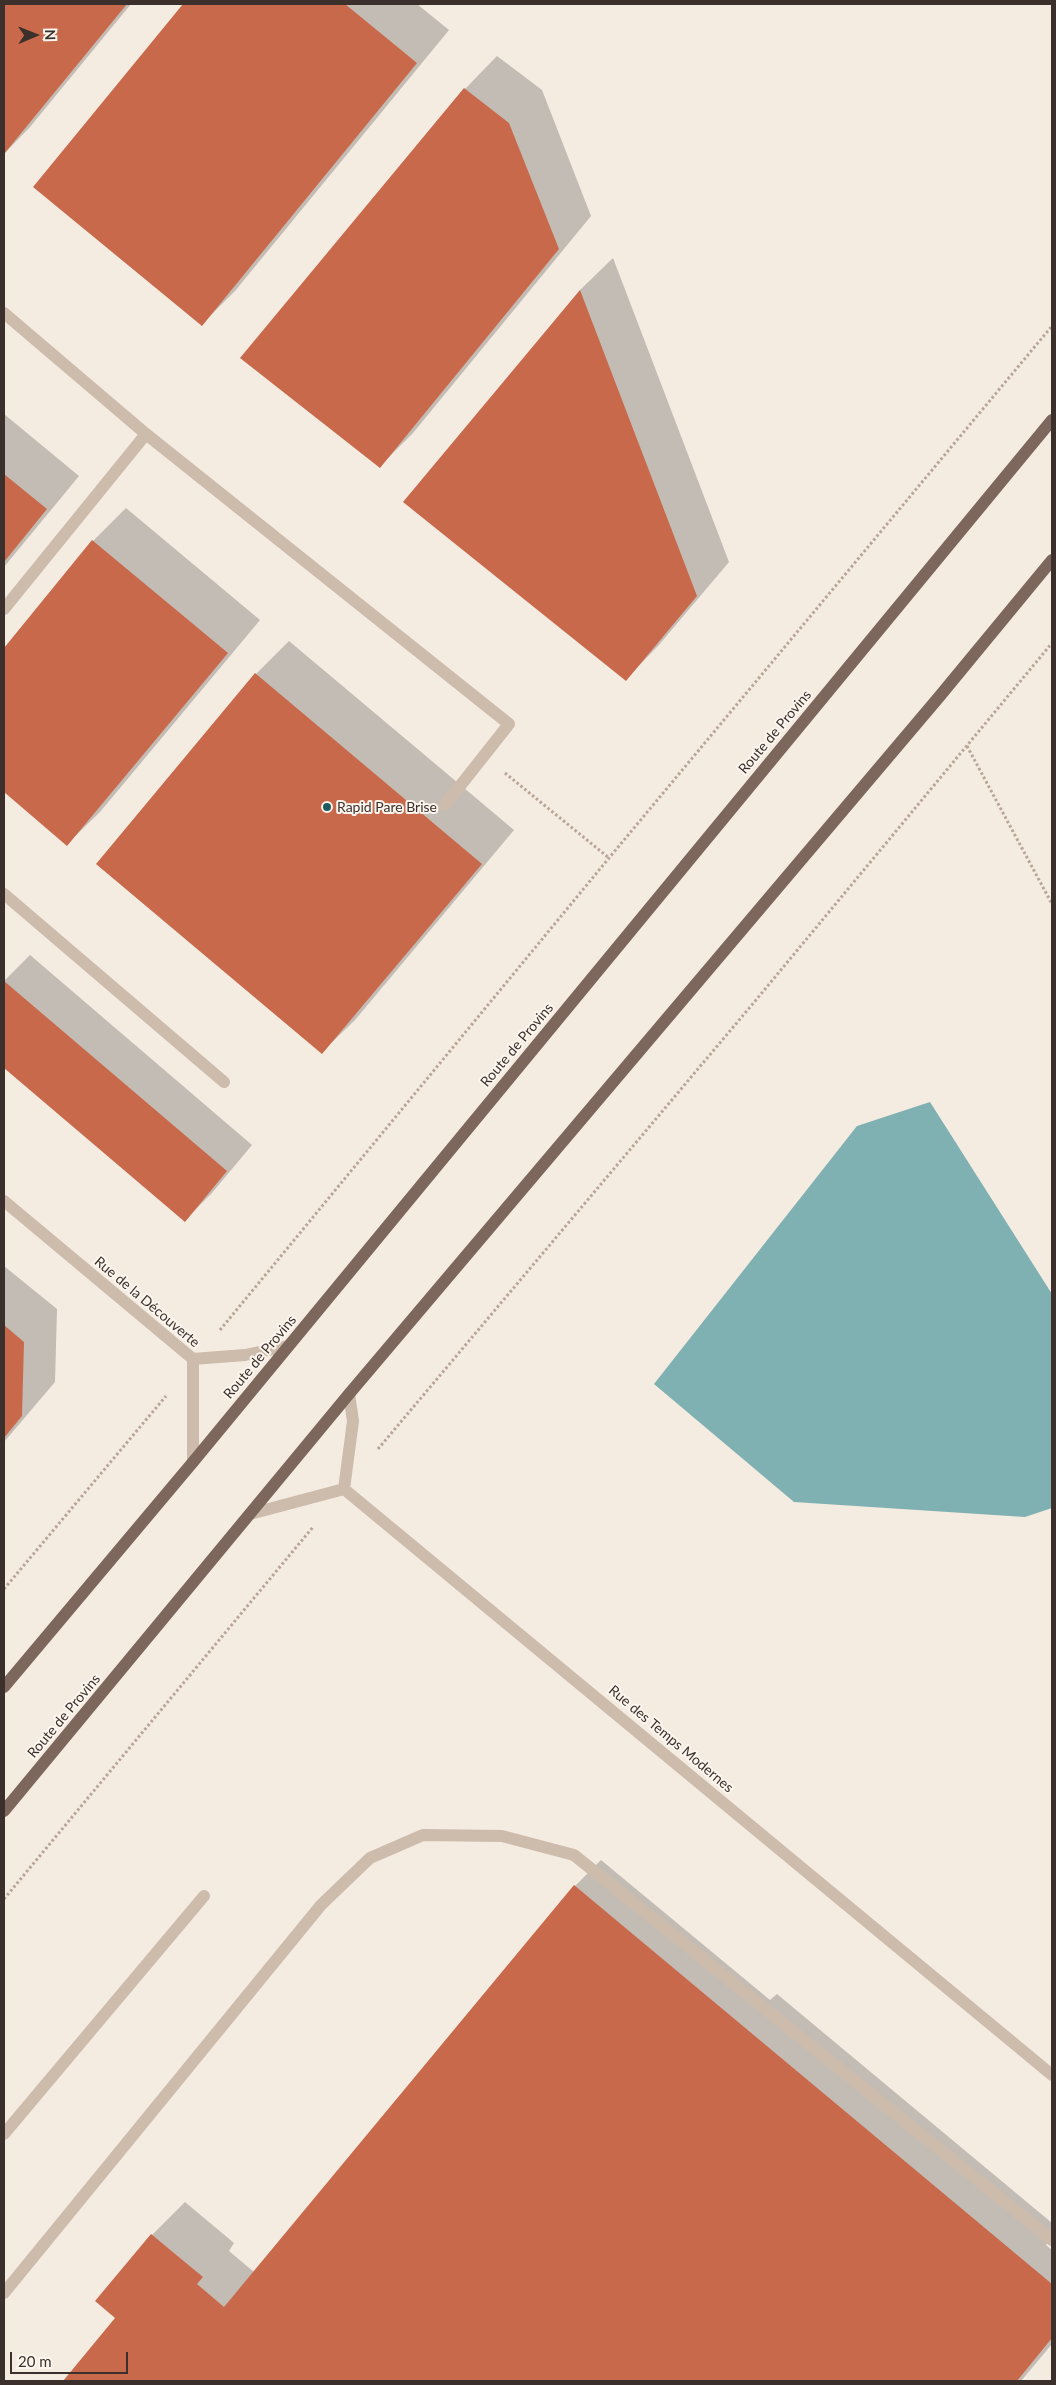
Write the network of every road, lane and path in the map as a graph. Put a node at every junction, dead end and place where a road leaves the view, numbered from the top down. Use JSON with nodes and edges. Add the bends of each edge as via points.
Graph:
{"nodes":[{"id":1,"x":4,"y":313,"type":"edge"},
{"id":2,"x":1052,"y":326,"type":"edge"},
{"id":3,"x":1052,"y":420,"type":"edge"},
{"id":4,"x":146,"y":434,"type":"junction"},
{"id":5,"x":1052,"y":560,"type":"edge"},
{"id":6,"x":4,"y":609,"type":"edge"},
{"id":7,"x":1052,"y":643,"type":"edge"},
{"id":8,"x":966,"y":746,"type":"junction"},
{"id":9,"x":484,"y":756,"type":"junction"},
{"id":10,"x":445,"y":805,"type":"dead end"},
{"id":11,"x":609,"y":858,"type":"junction"},
{"id":12,"x":4,"y":894,"type":"edge"},
{"id":13,"x":1052,"y":904,"type":"edge"},
{"id":14,"x":224,"y":1082,"type":"dead end"},
{"id":15,"x":4,"y":1201,"type":"edge"},
{"id":16,"x":288,"y":1346,"type":"junction"},
{"id":17,"x":193,"y":1359,"type":"junction"},
{"id":18,"x":349,"y":1394,"type":"junction"},
{"id":19,"x":376,"y":1452,"type":"dead end"},
{"id":20,"x":193,"y":1462,"type":"junction"},
{"id":21,"x":344,"y":1489,"type":"junction"},
{"id":22,"x":250,"y":1514,"type":"junction"},
{"id":23,"x":314,"y":1526,"type":"dead end"},
{"id":24,"x":4,"y":1589,"type":"edge"},
{"id":25,"x":4,"y":1687,"type":"edge"},
{"id":26,"x":4,"y":1811,"type":"edge"},
{"id":27,"x":204,"y":1896,"type":"dead end"},
{"id":28,"x":4,"y":1899,"type":"edge"},
{"id":29,"x":1052,"y":2074,"type":"edge"},
{"id":30,"x":4,"y":2134,"type":"edge"},
{"id":31,"x":1052,"y":2240,"type":"edge"},
{"id":32,"x":4,"y":2293,"type":"edge"}],
"edges":[{"from":1,"to":4,"type":"street"},
{"from":2,"to":11,"type":"path"},
{"from":3,"to":16,"type":"main road","name":"Route de Provins"},
{"from":4,"to":6,"type":"street"},
{"from":4,"to":9,"type":"street","via":[[509,724]]},
{"from":5,"to":18,"type":"main road","name":"Route de Provins"},
{"from":7,"to":8,"type":"path"},
{"from":8,"to":13,"type":"path"},
{"from":8,"to":19,"type":"path"},
{"from":9,"to":10,"type":"street"},
{"from":9,"to":11,"type":"path"},
{"from":11,"to":17,"type":"path","via":[[232,1318]]},
{"from":12,"to":14,"type":"street"},
{"from":15,"to":17,"type":"street","name":"Rue de la Découverte"},
{"from":16,"to":17,"type":"street","via":[[245,1355]]},
{"from":16,"to":20,"type":"main road","name":"Route de Provins"},
{"from":17,"to":20,"type":"street","name":"Rue de la Découverte"},
{"from":17,"to":24,"type":"path","via":[[157,1407]]},
{"from":18,"to":21,"type":"street","via":[[353,1421]]},
{"from":18,"to":22,"type":"main road","name":"Route de Provins"},
{"from":20,"to":25,"type":"main road","name":"Route de Provins"},
{"from":21,"to":22,"type":"street"},
{"from":21,"to":29,"type":"street","name":"Rue des Temps Modernes"},
{"from":22,"to":26,"type":"main road","name":"Route de Provins"},
{"from":23,"to":28,"type":"path"},
{"from":27,"to":30,"type":"street"},
{"from":31,"to":32,"type":"street","via":[[574,1855],[502,1836],[423,1835],[370,1858],[321,1905]]}]}
